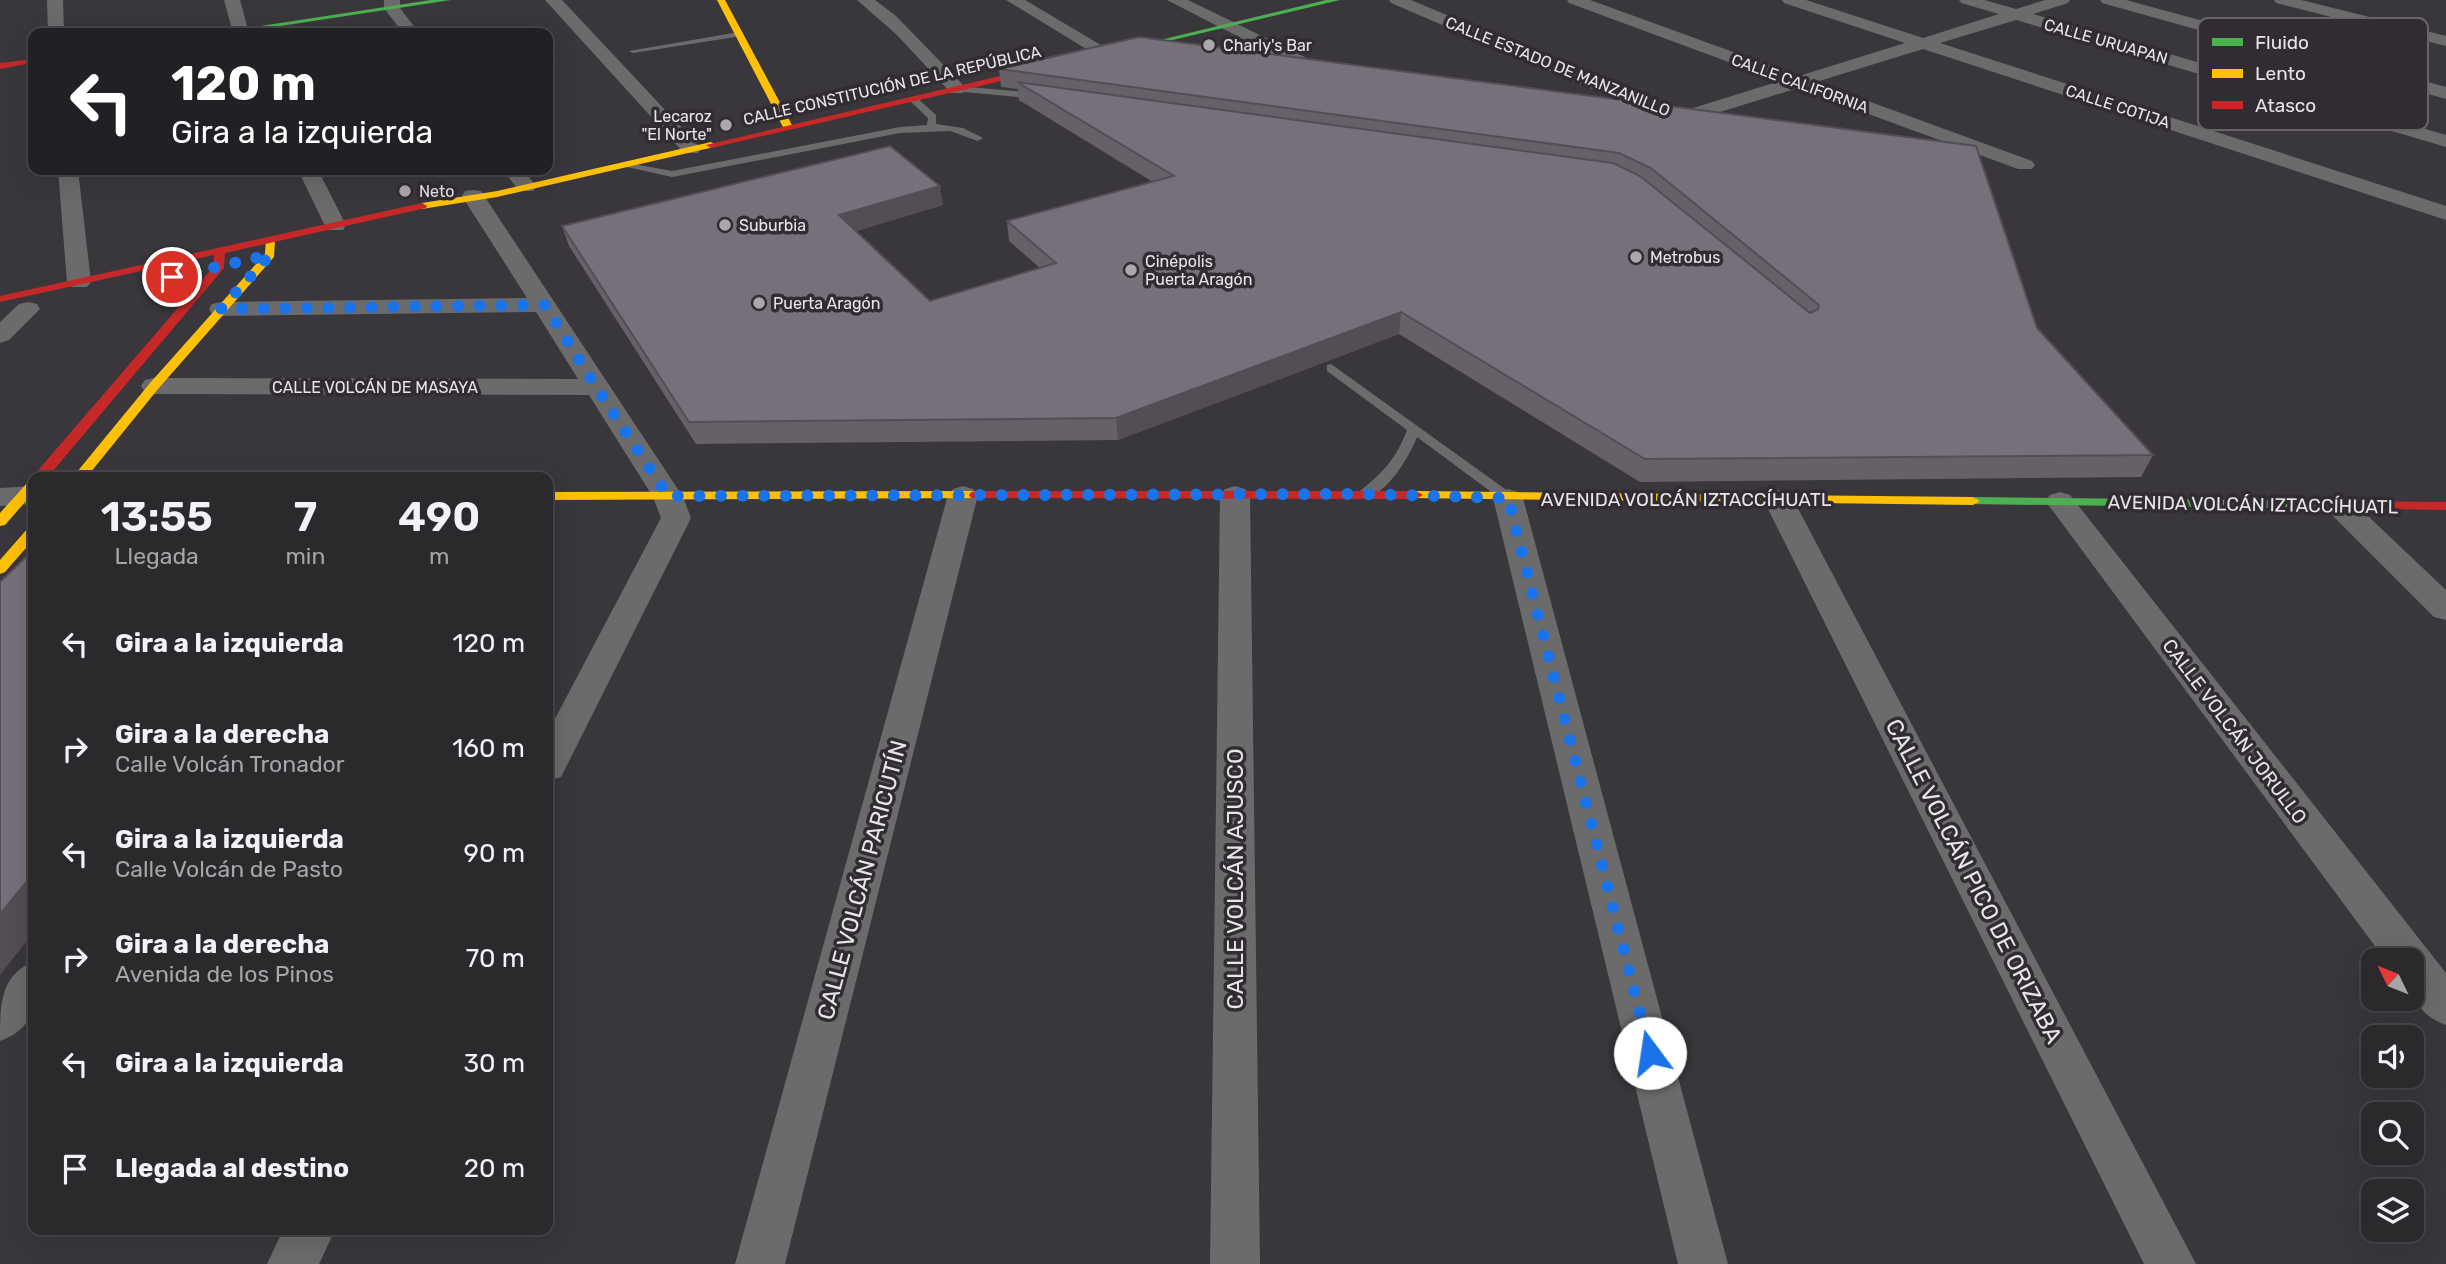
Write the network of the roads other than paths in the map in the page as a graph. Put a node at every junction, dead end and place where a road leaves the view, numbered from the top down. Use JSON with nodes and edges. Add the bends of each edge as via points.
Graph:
{"nodes":[{"id":1,"x":55,"y":0,"type":"edge"},
{"id":2,"x":232,"y":0,"type":"edge"},
{"id":3,"x":447,"y":0,"type":"edge"},
{"id":4,"x":553,"y":0,"type":"edge"},
{"id":5,"x":721,"y":0,"type":"edge"},
{"id":6,"x":864,"y":0,"type":"edge"},
{"id":7,"x":1014,"y":0,"type":"edge"},
{"id":8,"x":1175,"y":0,"type":"edge"},
{"id":9,"x":1336,"y":0,"type":"edge"},
{"id":10,"x":1397,"y":0,"type":"edge"},
{"id":11,"x":1574,"y":0,"type":"edge"},
{"id":12,"x":1790,"y":0,"type":"edge"},
{"id":13,"x":1967,"y":0,"type":"edge"},
{"id":14,"x":2062,"y":0,"type":"edge"},
{"id":15,"x":2108,"y":0,"type":"edge"},
{"id":16,"x":2282,"y":0,"type":"edge"},
{"id":17,"x":392,"y":4,"type":"edge"},
{"id":18,"x":2015,"y":14,"type":"junction"},
{"id":19,"x":2354,"y":18,"type":"edge"},
{"id":20,"x":1225,"y":25,"type":"junction"},
{"id":21,"x":2198,"y":25,"type":"edge"},
{"id":22,"x":56,"y":28,"type":"edge"},
{"id":23,"x":239,"y":28,"type":"edge"},
{"id":24,"x":262,"y":28,"type":"edge"},
{"id":25,"x":408,"y":28,"type":"edge"},
{"id":26,"x":739,"y":34,"type":"junction"},
{"id":27,"x":2428,"y":36,"type":"edge"},
{"id":28,"x":2446,"y":41,"type":"edge"},
{"id":29,"x":1924,"y":43,"type":"junction"},
{"id":30,"x":633,"y":51,"type":"dead end"},
{"id":31,"x":1107,"y":54,"type":"junction"},
{"id":32,"x":28,"y":62,"type":"edge"},
{"id":33,"x":0,"y":66,"type":"edge"},
{"id":34,"x":1313,"y":68,"type":"edge"},
{"id":35,"x":2198,"y":68,"type":"edge"},
{"id":36,"x":1800,"y":83,"type":"junction"},
{"id":37,"x":2428,"y":88,"type":"edge"},
{"id":38,"x":957,"y":89,"type":"junction"},
{"id":39,"x":2446,"y":93,"type":"edge"},
{"id":40,"x":913,"y":99,"type":"junction"},
{"id":41,"x":1054,"y":99,"type":"edge"},
{"id":42,"x":788,"y":127,"type":"junction"},
{"id":43,"x":931,"y":127,"type":"junction"},
{"id":44,"x":2409,"y":130,"type":"edge"},
{"id":45,"x":978,"y":138,"type":"dead end"},
{"id":46,"x":2446,"y":141,"type":"edge"},
{"id":47,"x":691,"y":149,"type":"junction"},
{"id":48,"x":2025,"y":164,"type":"dead end"},
{"id":49,"x":623,"y":165,"type":"junction"},
{"id":50,"x":68,"y":175,"type":"edge"},
{"id":51,"x":310,"y":175,"type":"edge"},
{"id":52,"x":517,"y":175,"type":"edge"},
{"id":53,"x":526,"y":187,"type":"junction"},
{"id":54,"x":482,"y":198,"type":"junction"},
{"id":55,"x":2446,"y":213,"type":"edge"},
{"id":56,"x":335,"y":225,"type":"junction"},
{"id":57,"x":270,"y":248,"type":"junction"},
{"id":58,"x":219,"y":259,"type":"junction"},
{"id":59,"x":79,"y":282,"type":"junction"},
{"id":60,"x":0,"y":299,"type":"edge"},
{"id":61,"x":545,"y":305,"type":"junction"},
{"id":62,"x":28,"y":309,"type":"junction"},
{"id":63,"x":221,"y":309,"type":"junction"},
{"id":64,"x":0,"y":316,"type":"edge"},
{"id":65,"x":0,"y":335,"type":"edge"},
{"id":66,"x":1331,"y":368,"type":"dead end"},
{"id":67,"x":154,"y":386,"type":"junction"},
{"id":68,"x":596,"y":387,"type":"junction"},
{"id":69,"x":1413,"y":430,"type":"junction"},
{"id":70,"x":41,"y":472,"type":"edge"},
{"id":71,"x":84,"y":472,"type":"edge"},
{"id":72,"x":26,"y":490,"type":"edge"},
{"id":73,"x":1364,"y":494,"type":"junction"},
{"id":74,"x":963,"y":495,"type":"junction"},
{"id":75,"x":1235,"y":495,"type":"junction"},
{"id":76,"x":553,"y":496,"type":"edge"},
{"id":77,"x":668,"y":496,"type":"junction"},
{"id":78,"x":1508,"y":498,"type":"junction"},
{"id":79,"x":1778,"y":499,"type":"junction"},
{"id":80,"x":2060,"y":501,"type":"junction"},
{"id":81,"x":2339,"y":505,"type":"junction"},
{"id":82,"x":2446,"y":506,"type":"edge"},
{"id":83,"x":0,"y":522,"type":"edge"},
{"id":84,"x":28,"y":537,"type":"edge"},
{"id":85,"x":0,"y":569,"type":"edge"},
{"id":86,"x":2446,"y":609,"type":"edge"},
{"id":87,"x":553,"y":757,"type":"edge"},
{"id":88,"x":2401,"y":948,"type":"edge"},
{"id":89,"x":2424,"y":978,"type":"edge"},
{"id":90,"x":28,"y":986,"type":"edge"},
{"id":91,"x":2446,"y":1006,"type":"edge"},
{"id":92,"x":0,"y":1022,"type":"edge"},
{"id":93,"x":307,"y":1235,"type":"edge"},
{"id":94,"x":292,"y":1264,"type":"edge"},
{"id":95,"x":760,"y":1264,"type":"edge"},
{"id":96,"x":1235,"y":1264,"type":"edge"},
{"id":97,"x":1703,"y":1264,"type":"edge"},
{"id":98,"x":2171,"y":1264,"type":"edge"}],
"edges":[{"from":1,"to":22,"type":"street"},
{"from":2,"to":23,"type":"street"},
{"from":3,"to":17,"type":"street"},
{"from":4,"to":47,"type":"street"},
{"from":5,"to":26,"type":"street"},
{"from":6,"to":38,"type":"street","via":[[909,35]]},
{"from":7,"to":31,"type":"street"},
{"from":8,"to":20,"type":"street"},
{"from":9,"to":20,"type":"street","name":"CALLE CONSTITUCIÓN DE LA REPÚBLICA"},
{"from":10,"to":36,"type":"street","name":"CALLE ESTADO DE MANZANILLO","via":[[1660,111],[1700,114]]},
{"from":11,"to":36,"type":"street","name":"CALLE CALIFORNIA"},
{"from":12,"to":29,"type":"street","name":"CALLE COTIJA"},
{"from":13,"to":18,"type":"street","name":"CALLE URUAPAN"},
{"from":14,"to":18,"type":"street"},
{"from":15,"to":21,"type":"street"},
{"from":16,"to":19,"type":"street"},
{"from":17,"to":24,"type":"street"},
{"from":17,"to":25,"type":"street"},
{"from":18,"to":29,"type":"street"},
{"from":18,"to":35,"type":"street","name":"CALLE URUAPAN"},
{"from":20,"to":31,"type":"street","name":"CALLE CONSTITUCIÓN DE LA REPÚBLICA"},
{"from":20,"to":34,"type":"street"},
{"from":26,"to":30,"type":"lane"},
{"from":26,"to":42,"type":"street"},
{"from":27,"to":28,"type":"street"},
{"from":29,"to":36,"type":"street"},
{"from":29,"to":55,"type":"street","name":"CALLE COTIJA"},
{"from":31,"to":38,"type":"street","name":"CALLE CONSTITUCIÓN DE LA REPÚBLICA"},
{"from":32,"to":33,"type":"street"},
{"from":36,"to":48,"type":"street","name":"CALLE CALIFORNIA"},
{"from":37,"to":39,"type":"street"},
{"from":38,"to":40,"type":"street","name":"CALLE CONSTITUCIÓN DE LA REPÚBLICA"},
{"from":38,"to":41,"type":"lane"},
{"from":40,"to":42,"type":"street","name":"CALLE CONSTITUCIÓN DE LA REPÚBLICA"},
{"from":40,"to":43,"type":"lane","via":[[933,117]]},
{"from":42,"to":47,"type":"street","name":"CALLE CONSTITUCIÓN DE LA REPÚBLICA"},
{"from":43,"to":45,"type":"lane","via":[[968,131]]},
{"from":43,"to":49,"type":"lane","via":[[672,174]]},
{"from":44,"to":46,"type":"street","name":"CALLE URUAPAN"},
{"from":47,"to":49,"type":"street","name":"CALLE CONSTITUCIÓN DE LA REPÚBLICA"},
{"from":49,"to":53,"type":"street","name":"CALLE CONSTITUCIÓN DE LA REPÚBLICA"},
{"from":50,"to":59,"type":"street"},
{"from":51,"to":56,"type":"street"},
{"from":52,"to":53,"type":"street"},
{"from":53,"to":54,"type":"street","name":"CALLE CONSTITUCIÓN DE LA REPÚBLICA"},
{"from":54,"to":56,"type":"street","name":"CALLE CONSTITUCIÓN DE LA REPÚBLICA"},
{"from":54,"to":57,"type":"street","name":"CALLE CONSTITUCIÓN DE LA REPÚBLICA","via":[[454,212]]},
{"from":54,"to":61,"type":"street"},
{"from":56,"to":57,"type":"street","name":"CALLE CONSTITUCIÓN DE LA REPÚBLICA"},
{"from":57,"to":58,"type":"street","name":"CALLE CONSTITUCIÓN DE LA REPÚBLICA"},
{"from":57,"to":63,"type":"street"},
{"from":58,"to":59,"type":"street","name":"CALLE CONSTITUCIÓN DE LA REPÚBLICA"},
{"from":58,"to":62,"type":"street","name":"CALLE CONSTITUCIÓN DE LA REPÚBLICA"},
{"from":58,"to":70,"type":"street"},
{"from":59,"to":60,"type":"street","name":"CALLE CONSTITUCIÓN DE LA REPÚBLICA"},
{"from":61,"to":63,"type":"street"},
{"from":61,"to":68,"type":"street"},
{"from":62,"to":64,"type":"street","name":"CALLE CONSTITUCIÓN DE LA REPÚBLICA"},
{"from":62,"to":65,"type":"street"},
{"from":63,"to":67,"type":"street"},
{"from":66,"to":69,"type":"lane"},
{"from":67,"to":68,"type":"street","name":"CALLE VOLCÁN DE MASAYA"},
{"from":67,"to":71,"type":"street"},
{"from":68,"to":77,"type":"street"},
{"from":69,"to":73,"type":"lane","via":[[1406,454],[1390,475]]},
{"from":69,"to":78,"type":"lane"},
{"from":72,"to":83,"type":"street"},
{"from":73,"to":75,"type":"street","name":"AVENIDA VOLCÁN IZTACCÍHUATL"},
{"from":73,"to":78,"type":"street","name":"AVENIDA VOLCÁN IZTACCÍHUATL"},
{"from":74,"to":75,"type":"street","name":"AVENIDA VOLCÁN IZTACCÍHUATL"},
{"from":74,"to":77,"type":"street","name":"AVENIDA VOLCÁN IZTACCÍHUATL"},
{"from":74,"to":95,"type":"street","name":"CALLE VOLCÁN PARICUTÍN"},
{"from":75,"to":96,"type":"street","name":"CALLE VOLCÁN AJUSCO"},
{"from":76,"to":77,"type":"street","name":"AVENIDA VOLCÁN IZTACCÍHUATL"},
{"from":77,"to":87,"type":"street","via":[[676,518]]},
{"from":78,"to":79,"type":"street","name":"AVENIDA VOLCÁN IZTACCÍHUATL"},
{"from":78,"to":97,"type":"street"},
{"from":79,"to":80,"type":"street","name":"AVENIDA VOLCÁN IZTACCÍHUATL"},
{"from":79,"to":98,"type":"street","name":"CALLE VOLCÁN PICO DE ORIZABA"},
{"from":80,"to":81,"type":"street","name":"AVENIDA VOLCÁN IZTACCÍHUATL"},
{"from":80,"to":88,"type":"street","name":"CALLE VOLCÁN JORULLO"},
{"from":81,"to":82,"type":"street","name":"AVENIDA VOLCÁN IZTACCÍHUATL"},
{"from":81,"to":86,"type":"street"},
{"from":84,"to":85,"type":"street"},
{"from":89,"to":91,"type":"street","name":"CALLE VOLCÁN JORULLO"},
{"from":90,"to":92,"type":"street"},
{"from":93,"to":94,"type":"street"}]}
